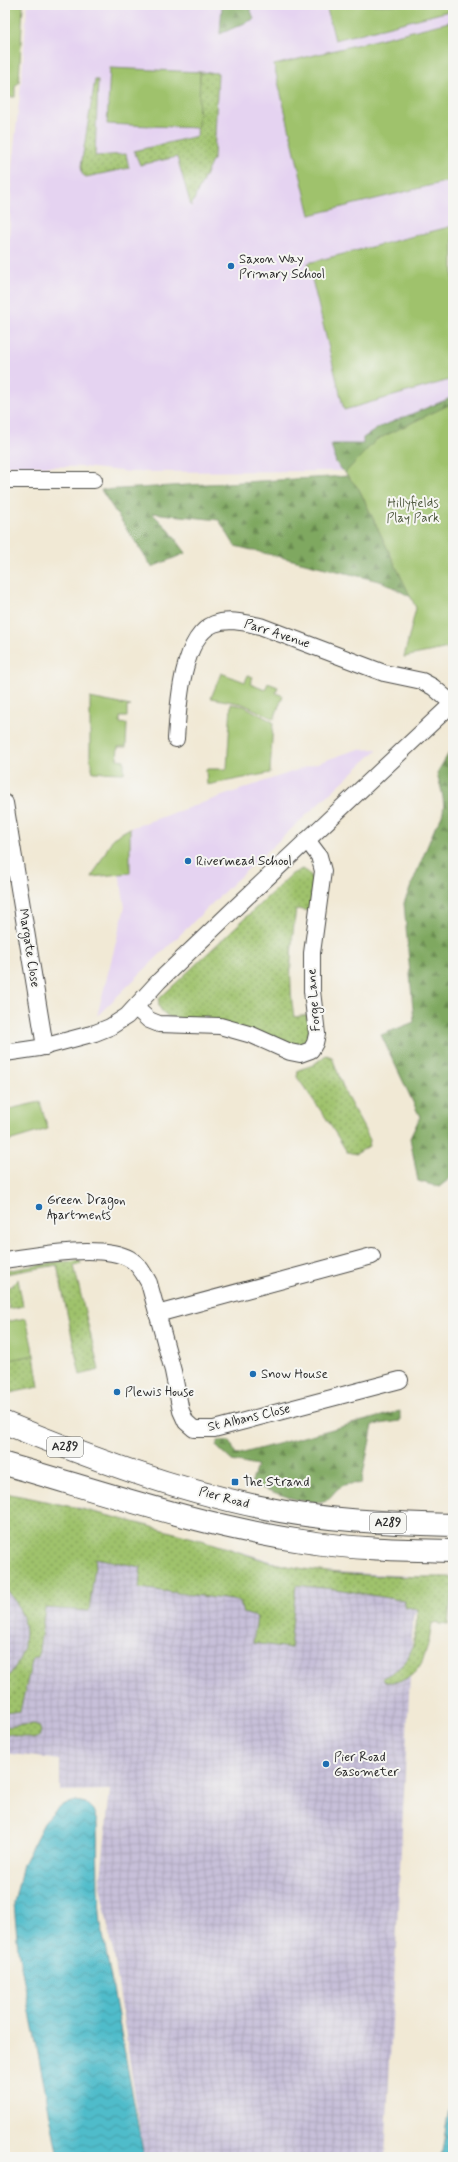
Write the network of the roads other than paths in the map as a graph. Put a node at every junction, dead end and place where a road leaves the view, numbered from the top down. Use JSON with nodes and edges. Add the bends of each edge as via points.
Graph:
{"nodes":[{"id":1,"x":5,"y":480,"type":"edge"},
{"id":2,"x":94,"y":480,"type":"dead end"},
{"id":3,"x":453,"y":703,"type":"edge"},
{"id":4,"x":176,"y":739,"type":"dead end"},
{"id":5,"x":5,"y":803,"type":"edge"},
{"id":6,"x":307,"y":840,"type":"junction"},
{"id":7,"x":136,"y":1008,"type":"junction"},
{"id":8,"x":45,"y":1047,"type":"junction"},
{"id":9,"x":5,"y":1053,"type":"edge"},
{"id":10,"x":372,"y":1256,"type":"dead end"},
{"id":11,"x":5,"y":1260,"type":"edge"},
{"id":12,"x":157,"y":1314,"type":"junction"},
{"id":13,"x":400,"y":1380,"type":"dead end"},
{"id":14,"x":5,"y":1423,"type":"edge"},
{"id":15,"x":5,"y":1464,"type":"edge"},
{"id":16,"x":453,"y":1525,"type":"edge"},
{"id":17,"x":453,"y":1551,"type":"edge"}],
"edges":[{"from":1,"to":2,"type":"street"},
{"from":3,"to":4,"type":"street","name":"Parr Avenue","via":[[422,681],[384,673],[260,626],[239,621],[214,624],[196,640],[180,685]]},
{"from":3,"to":6,"type":"street"},
{"from":5,"to":8,"type":"street","name":"Margate Close"},
{"from":6,"to":7,"type":"street","via":[[156,984]]},
{"from":6,"to":7,"type":"street","name":"Forge Lane","via":[[319,856],[323,873],[312,953],[312,991],[317,1036],[311,1050],[300,1054],[290,1052],[252,1035],[225,1027],[159,1024],[149,1020]]},
{"from":7,"to":8,"type":"street","via":[[119,1022],[102,1031]]},
{"from":8,"to":9,"type":"street"},
{"from":10,"to":12,"type":"street"},
{"from":11,"to":12,"type":"street","name":"St Albans Close","via":[[43,1254],[106,1251],[128,1258],[142,1270],[149,1283]]},
{"from":12,"to":13,"type":"street","name":"St Albans Close","via":[[181,1411],[186,1422],[194,1429],[214,1429]]},
{"from":14,"to":16,"type":"main road","name":"Pier Road","number":"A289","via":[[139,1473],[261,1507],[330,1518],[399,1524]]},
{"from":15,"to":17,"type":"main road","name":"Pier Road","number":"A289","via":[[206,1522],[266,1535],[381,1550]]}]}
